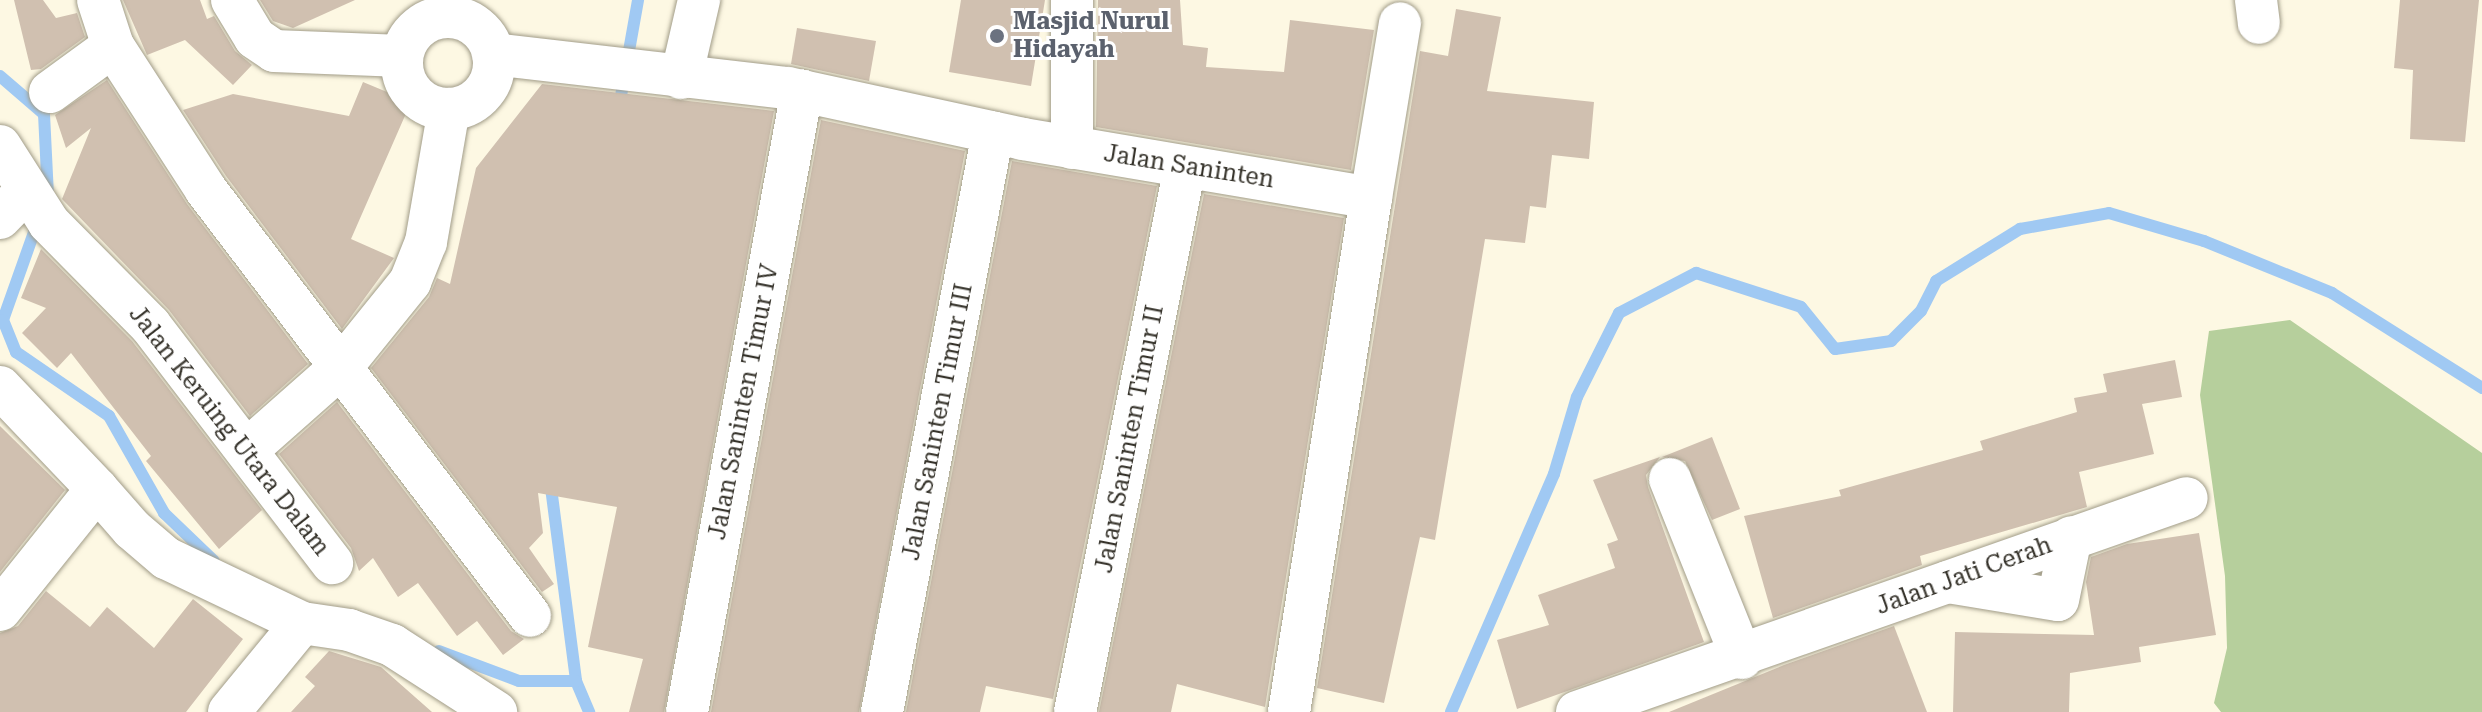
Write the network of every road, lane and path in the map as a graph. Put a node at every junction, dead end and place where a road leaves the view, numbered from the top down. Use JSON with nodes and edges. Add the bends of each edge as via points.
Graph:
{"nodes":[{"id":1,"x":98,"y":0,"type":"edge"},
{"id":2,"x":232,"y":0,"type":"edge"},
{"id":3,"x":699,"y":0,"type":"edge"},
{"id":4,"x":1072,"y":0,"type":"edge"},
{"id":5,"x":427,"y":22,"type":"edge"},
{"id":6,"x":1400,"y":23,"type":"dead end"},
{"id":7,"x":113,"y":46,"type":"junction"},
{"id":8,"x":493,"y":62,"type":"junction"},
{"id":9,"x":670,"y":77,"type":"junction"},
{"id":10,"x":802,"y":91,"type":"junction"},
{"id":11,"x":50,"y":92,"type":"dead end"},
{"id":12,"x":441,"y":108,"type":"junction"},
{"id":13,"x":993,"y":133,"type":"junction"},
{"id":14,"x":0,"y":146,"type":"edge"},
{"id":15,"x":1072,"y":148,"type":"junction"},
{"id":16,"x":1185,"y":167,"type":"junction"},
{"id":17,"x":1371,"y":198,"type":"junction"},
{"id":18,"x":26,"y":206,"type":"edge"},
{"id":19,"x":343,"y":365,"type":"junction"},
{"id":20,"x":0,"y":387,"type":"edge"},
{"id":21,"x":247,"y":450,"type":"junction"},
{"id":22,"x":1670,"y":479,"type":"dead end"},
{"id":23,"x":97,"y":489,"type":"junction"},
{"id":24,"x":2187,"y":498,"type":"dead end"},
{"id":25,"x":2071,"y":537,"type":"junction"},
{"id":26,"x":332,"y":563,"type":"dead end"},
{"id":27,"x":1946,"y":582,"type":"junction"},
{"id":28,"x":0,"y":610,"type":"edge"},
{"id":29,"x":530,"y":616,"type":"dead end"},
{"id":30,"x":302,"y":623,"type":"junction"},
{"id":31,"x":1742,"y":658,"type":"junction"},
{"id":32,"x":229,"y":712,"type":"edge"},
{"id":33,"x":496,"y":712,"type":"edge"},
{"id":34,"x":687,"y":712,"type":"edge"},
{"id":35,"x":882,"y":712,"type":"edge"},
{"id":36,"x":1075,"y":712,"type":"edge"},
{"id":37,"x":1289,"y":712,"type":"edge"},
{"id":38,"x":1577,"y":712,"type":"edge"}],
"edges":[{"from":1,"to":7,"type":"street"},
{"from":2,"to":5,"type":"street","via":[[268,49],[339,54]]},
{"from":3,"to":9,"type":"street"},
{"from":4,"to":15,"type":"street"},
{"from":5,"to":8,"type":"street","via":[[477,27]]},
{"from":5,"to":12,"type":"street","via":[[409,88]]},
{"from":6,"to":17,"type":"street"},
{"from":7,"to":11,"type":"street"},
{"from":7,"to":19,"type":"street","via":[[171,141]]},
{"from":8,"to":9,"type":"street","name":"Jalan Saninten"},
{"from":8,"to":12,"type":"street","via":[[478,98]]},
{"from":9,"to":10,"type":"street","name":"Jalan Saninten"},
{"from":10,"to":13,"type":"street","name":"Jalan Saninten"},
{"from":10,"to":34,"type":"street","name":"Jalan Saninten Timur IV"},
{"from":12,"to":19,"type":"street","via":[[426,242],[410,282]]},
{"from":13,"to":15,"type":"street","name":"Jalan Saninten"},
{"from":13,"to":35,"type":"street","name":"Jalan Saninten Timur III"},
{"from":14,"to":18,"type":"street","name":"Jalan Keruing Utara Dalam"},
{"from":15,"to":16,"type":"street","name":"Jalan Saninten"},
{"from":16,"to":17,"type":"street","name":"Jalan Saninten"},
{"from":16,"to":36,"type":"street","name":"Jalan Saninten Timur II"},
{"from":17,"to":37,"type":"street"},
{"from":18,"to":21,"type":"street","name":"Jalan Keruing Utara Dalam","via":[[150,325]]},
{"from":19,"to":21,"type":"street"},
{"from":19,"to":29,"type":"street"},
{"from":20,"to":23,"type":"street"},
{"from":21,"to":26,"type":"street","name":"Jalan Keruing Utara Dalam"},
{"from":22,"to":31,"type":"street"},
{"from":23,"to":28,"type":"street"},
{"from":23,"to":30,"type":"street","via":[[166,558]]},
{"from":24,"to":25,"type":"street","name":"Jalan Jati Cerah"},
{"from":25,"to":27,"type":"street","name":"Jalan Jati Cerah"},
{"from":25,"to":27,"type":"street","via":[[2058,600]]},
{"from":27,"to":31,"type":"street","name":"Jalan Jati Cerah"},
{"from":30,"to":32,"type":"street"},
{"from":30,"to":33,"type":"street","via":[[349,630],[392,645]]},
{"from":31,"to":38,"type":"street","name":"Jalan Jati Cerah"}]}
